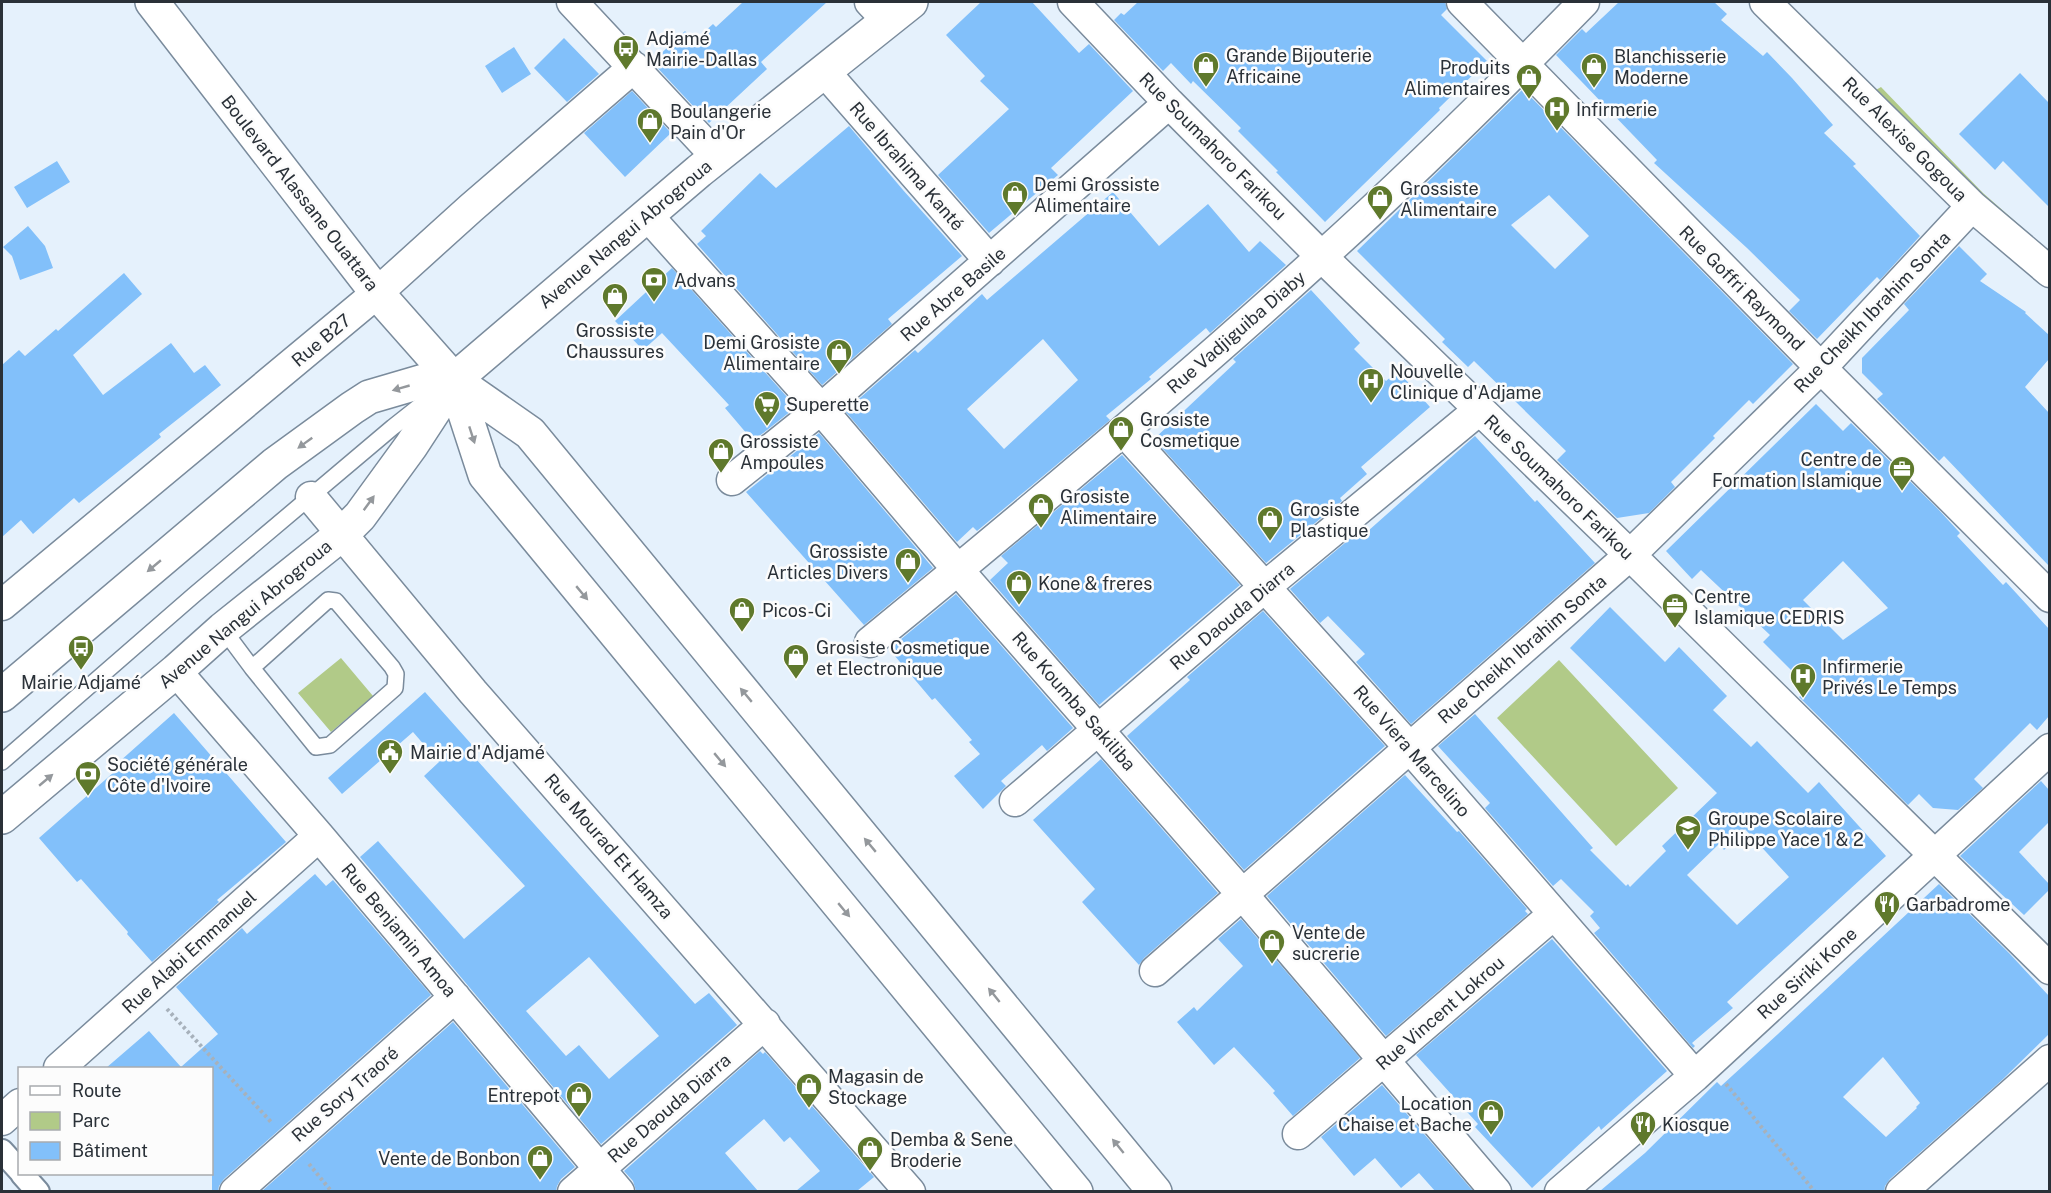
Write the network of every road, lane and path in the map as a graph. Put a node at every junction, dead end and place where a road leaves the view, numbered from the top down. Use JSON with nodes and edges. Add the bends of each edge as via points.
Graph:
{"nodes":[{"id":1,"x":152,"y":2,"type":"edge"},
{"id":2,"x":572,"y":2,"type":"edge"},
{"id":3,"x":1073,"y":2,"type":"edge"},
{"id":4,"x":1462,"y":2,"type":"edge"},
{"id":5,"x":1584,"y":2,"type":"edge"},
{"id":6,"x":1765,"y":2,"type":"edge"},
{"id":7,"x":890,"y":8,"type":"edge"},
{"id":8,"x":1522,"y":65,"type":"junction"},
{"id":9,"x":634,"y":67,"type":"junction"},
{"id":10,"x":824,"y":71,"type":"junction"},
{"id":11,"x":1169,"y":103,"type":"junction"},
{"id":12,"x":717,"y":157,"type":"junction"},
{"id":13,"x":1972,"y":206,"type":"junction"},
{"id":14,"x":647,"y":215,"type":"junction"},
{"id":15,"x":1322,"y":257,"type":"junction"},
{"id":16,"x":990,"y":261,"type":"junction"},
{"id":17,"x":2049,"y":272,"type":"edge"},
{"id":18,"x":377,"y":293,"type":"junction"},
{"id":19,"x":1821,"y":368,"type":"junction"},
{"id":20,"x":454,"y":380,"type":"junction"},
{"id":21,"x":821,"y":409,"type":"junction"},
{"id":22,"x":1479,"y":410,"type":"junction"},
{"id":23,"x":1124,"y":431,"type":"junction"},
{"id":24,"x":732,"y":480,"type":"dead end"},
{"id":25,"x":311,"y":497,"type":"junction"},
{"id":26,"x":342,"y":534,"type":"junction"},
{"id":27,"x":1630,"y":555,"type":"junction"},
{"id":28,"x":958,"y":570,"type":"junction"},
{"id":29,"x":1266,"y":586,"type":"junction"},
{"id":30,"x":2049,"y":597,"type":"edge"},
{"id":31,"x":2,"y":606,"type":"edge"},
{"id":32,"x":223,"y":629,"type":"junction"},
{"id":33,"x":870,"y":642,"type":"dead end"},
{"id":34,"x":252,"y":668,"type":"junction"},
{"id":35,"x":176,"y":671,"type":"junction"},
{"id":36,"x":2,"y":695,"type":"edge"},
{"id":37,"x":1099,"y":730,"type":"junction"},
{"id":38,"x":1409,"y":747,"type":"junction"},
{"id":39,"x":2049,"y":749,"type":"edge"},
{"id":40,"x":2,"y":762,"type":"edge"},
{"id":41,"x":1015,"y":801,"type":"dead end"},
{"id":42,"x":2,"y":817,"type":"edge"},
{"id":43,"x":319,"y":836,"type":"junction"},
{"id":44,"x":1934,"y":857,"type":"junction"},
{"id":45,"x":1243,"y":895,"type":"junction"},
{"id":46,"x":1554,"y":914,"type":"junction"},
{"id":47,"x":2049,"y":969,"type":"edge"},
{"id":48,"x":1155,"y":971,"type":"dead end"},
{"id":49,"x":148,"y":989,"type":"junction"},
{"id":50,"x":455,"y":997,"type":"junction"},
{"id":51,"x":765,"y":1024,"type":"junction"},
{"id":52,"x":2049,"y":1060,"type":"edge"},
{"id":53,"x":1383,"y":1062,"type":"junction"},
{"id":54,"x":60,"y":1067,"type":"edge"},
{"id":55,"x":1702,"y":1070,"type":"junction"},
{"id":56,"x":18,"y":1106,"type":"edge"},
{"id":57,"x":2,"y":1120,"type":"edge"},
{"id":58,"x":1298,"y":1134,"type":"dead end"},
{"id":59,"x":290,"y":1143,"type":"junction"},
{"id":60,"x":2,"y":1151,"type":"edge"},
{"id":61,"x":600,"y":1168,"type":"junction"},
{"id":62,"x":18,"y":1169,"type":"edge"},
{"id":63,"x":24,"y":1175,"type":"edge"},
{"id":64,"x":905,"y":1190,"type":"edge"},
{"id":65,"x":38,"y":1191,"type":"edge"},
{"id":66,"x":235,"y":1191,"type":"edge"},
{"id":67,"x":332,"y":1191,"type":"edge"},
{"id":68,"x":573,"y":1191,"type":"edge"},
{"id":69,"x":619,"y":1191,"type":"edge"},
{"id":70,"x":1076,"y":1191,"type":"edge"},
{"id":71,"x":1155,"y":1191,"type":"edge"},
{"id":72,"x":1496,"y":1191,"type":"edge"},
{"id":73,"x":1560,"y":1191,"type":"edge"},
{"id":74,"x":1815,"y":1191,"type":"edge"},
{"id":75,"x":1901,"y":1191,"type":"edge"}],
"edges":[{"from":1,"to":18,"type":"main road","name":"Boulevard Alassane Ouattara"},
{"from":2,"to":9,"type":"street"},
{"from":3,"to":11,"type":"street","name":"Rue Soumahoro Farikou"},
{"from":4,"to":8,"type":"street","name":"Rue Goffri Raymond"},
{"from":5,"to":8,"type":"street","name":"Rue Vadjiguiba Diaby"},
{"from":6,"to":13,"type":"street","name":"Rue Alexise Gogoua"},
{"from":7,"to":10,"type":"main road","name":"Avenue Nangui Abrogroua"},
{"from":8,"to":15,"type":"street","name":"Rue Vadjiguiba Diaby"},
{"from":8,"to":19,"type":"street","name":"Rue Goffri Raymond"},
{"from":9,"to":12,"type":"street"},
{"from":9,"to":18,"type":"street","name":"Rue B27"},
{"from":10,"to":12,"type":"main road","name":"Avenue Nangui Abrogroua"},
{"from":10,"to":16,"type":"street","name":"Rue Ibrahima Kanté"},
{"from":11,"to":15,"type":"street","name":"Rue Soumahoro Farikou"},
{"from":11,"to":16,"type":"street","name":"Rue Abre Basile"},
{"from":12,"to":14,"type":"main road","name":"Avenue Nangui Abrogroua"},
{"from":13,"to":17,"type":"street","name":"Rue Alexise Gogoua"},
{"from":13,"to":19,"type":"street","name":"Rue Cheikh Ibrahim Sonta"},
{"from":14,"to":20,"type":"main road","name":"Avenue Nangui Abrogroua"},
{"from":14,"to":21,"type":"street","name":"Rue Koumba Sakiliba"},
{"from":15,"to":22,"type":"street","name":"Rue Soumahoro Farikou"},
{"from":15,"to":23,"type":"street","name":"Rue Vadjiguiba Diaby"},
{"from":16,"to":21,"type":"street","name":"Rue Abre Basile"},
{"from":18,"to":20,"type":"main road","name":"Boulevard Alassane Ouattara"},
{"from":18,"to":31,"type":"street","name":"Rue B27"},
{"from":19,"to":27,"type":"street","name":"Rue Cheikh Ibrahim Sonta"},
{"from":19,"to":30,"type":"street","name":"Rue Goffri Raymond"},
{"from":20,"to":25,"type":"lane","name":"Avenue Nangui Abrogroua"},
{"from":26,"to":20,"type":"main road","name":"Avenue Nangui Abrogroua","one_way":true,"via":[[360,516],[411,446]]},
{"from":20,"to":36,"type":"main road","one_way":true,"via":[[428,380],[369,397],[352,408],[275,464]]},
{"from":20,"to":70,"type":"main road","one_way":true,"via":[[484,475]]},
{"from":71,"to":20,"type":"main road","one_way":true,"via":[[530,433]]},
{"from":21,"to":24,"type":"street","name":"Rue Abre Basile"},
{"from":21,"to":28,"type":"street","name":"Rue Koumba Sakiliba"},
{"from":22,"to":27,"type":"street","name":"Rue Soumahoro Farikou"},
{"from":22,"to":29,"type":"street","name":"Rue Daouda Diarra"},
{"from":23,"to":28,"type":"street","name":"Rue Vadjiguiba Diaby"},
{"from":23,"to":29,"type":"street","name":"Rue Viera Marcelino"},
{"from":25,"to":26,"type":"street","name":"Rue Mourad Et Hamza"},
{"from":25,"to":40,"type":"lane","name":"Avenue Nangui Abrogroua"},
{"from":26,"to":32,"type":"main road","name":"Avenue Nangui Abrogroua"},
{"from":26,"to":51,"type":"street","name":"Rue Mourad Et Hamza","via":[[473,692]]},
{"from":27,"to":38,"type":"street","name":"Rue Cheikh Ibrahim Sonta"},
{"from":27,"to":44,"type":"street","name":"Rue Soumahoro Farikou"},
{"from":28,"to":33,"type":"street","name":"Rue Vadjiguiba Diaby"},
{"from":28,"to":37,"type":"street","name":"Rue Koumba Sakiliba"},
{"from":29,"to":37,"type":"street","name":"Rue Daouda Diarra"},
{"from":29,"to":38,"type":"street","name":"Rue Viera Marcelino"},
{"from":32,"to":34,"type":"lane"},
{"from":32,"to":35,"type":"main road","name":"Avenue Nangui Abrogroua"},
{"from":34,"to":34,"type":"lane","via":[[328,600],[336,601],[392,667],[395,688],[330,745],[316,747]]},
{"from":42,"to":35,"type":"main road","name":"Avenue Nangui Abrogroua","one_way":true},
{"from":35,"to":43,"type":"street","name":"Rue Benjamin Amoa"},
{"from":37,"to":41,"type":"street","name":"Rue Daouda Diarra"},
{"from":37,"to":45,"type":"street","name":"Rue Koumba Sakiliba"},
{"from":38,"to":45,"type":"street","name":"Rue Cheikh Ibrahim Sonta"},
{"from":38,"to":46,"type":"street","name":"Rue Viera Marcelino"},
{"from":39,"to":44,"type":"street","name":"Rue Siriki Kone"},
{"from":43,"to":49,"type":"street","name":"Rue Alabi Emmanuel"},
{"from":43,"to":50,"type":"street","name":"Rue Benjamin Amoa"},
{"from":44,"to":47,"type":"street","name":"Rue Soumahoro Farikou"},
{"from":44,"to":55,"type":"street","name":"Rue Siriki Kone"},
{"from":45,"to":48,"type":"street","name":"Rue Cheikh Ibrahim Sonta"},
{"from":45,"to":53,"type":"street","name":"Rue Koumba Sakiliba"},
{"from":46,"to":53,"type":"street","name":"Rue Vincent Lokrou"},
{"from":46,"to":55,"type":"street","name":"Rue Viera Marcelino"},
{"from":49,"to":54,"type":"street","name":"Rue Alabi Emmanuel"},
{"from":49,"to":59,"type":"path"},
{"from":50,"to":59,"type":"street","name":"Rue Sory Traoré"},
{"from":50,"to":61,"type":"street","name":"Rue Benjamin Amoa"},
{"from":51,"to":61,"type":"street","name":"Rue Daouda Diarra"},
{"from":51,"to":64,"type":"street","name":"Rue Mourad Et Hamza"},
{"from":52,"to":75,"type":"street"},
{"from":53,"to":58,"type":"street","name":"Rue Vincent Lokrou"},
{"from":53,"to":72,"type":"street","name":"Rue Koumba Sakiliba"},
{"from":55,"to":73,"type":"street","name":"Rue Siriki Kone"},
{"from":55,"to":74,"type":"path"},
{"from":56,"to":57,"type":"street"},
{"from":59,"to":66,"type":"street","name":"Rue Sory Traoré"},
{"from":59,"to":67,"type":"path"},
{"from":60,"to":62,"type":"street"},
{"from":61,"to":68,"type":"street","name":"Rue Daouda Diarra"},
{"from":61,"to":69,"type":"street","name":"Rue Benjamin Amoa"},
{"from":63,"to":65,"type":"street"}]}
